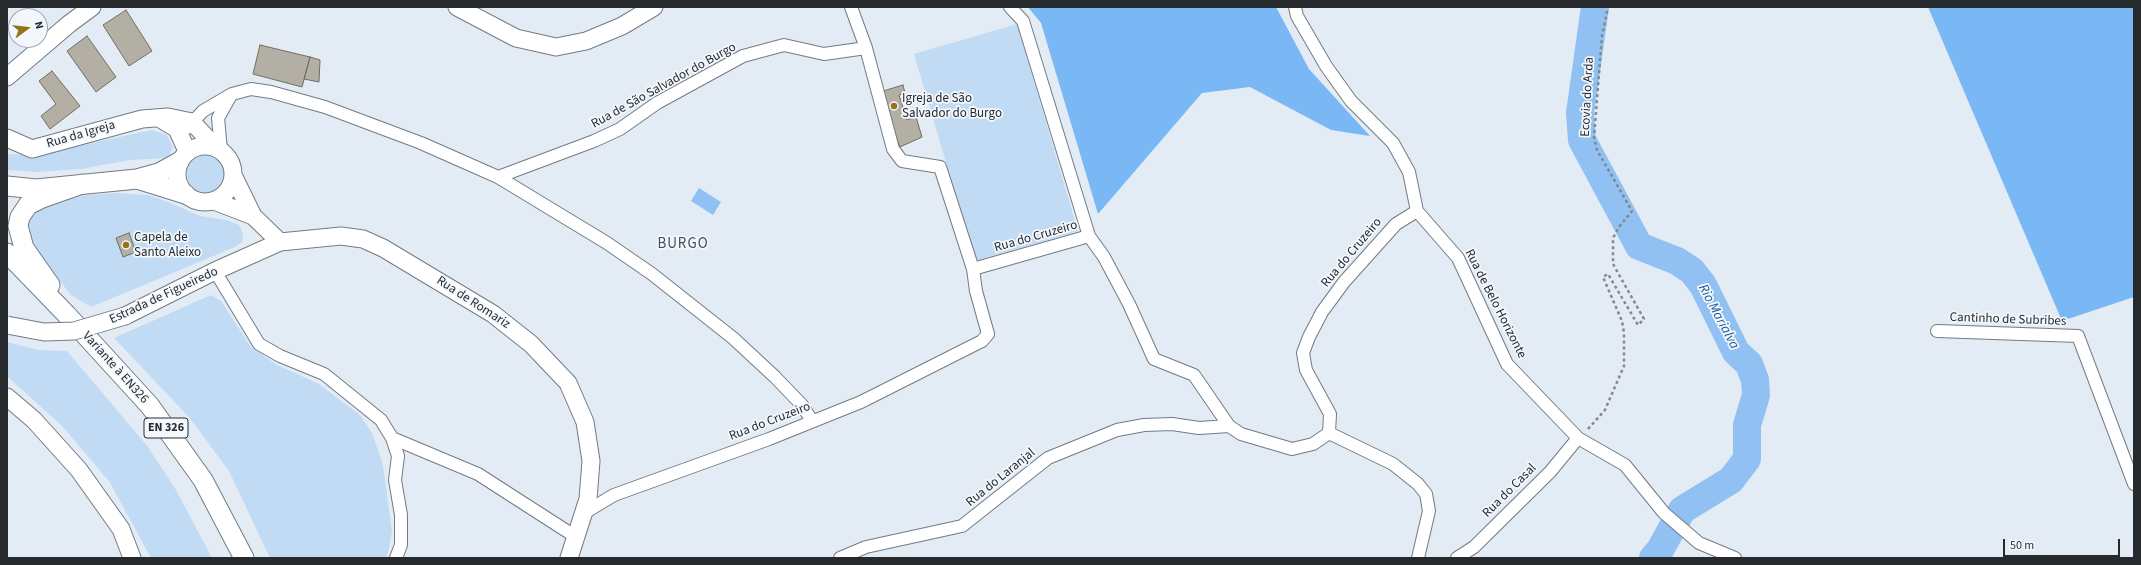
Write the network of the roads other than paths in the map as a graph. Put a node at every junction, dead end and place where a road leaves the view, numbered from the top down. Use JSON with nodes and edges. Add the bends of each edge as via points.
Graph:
{"nodes":[{"id":1,"x":92,"y":7,"type":"edge"},
{"id":2,"x":457,"y":7,"type":"edge"},
{"id":3,"x":654,"y":7,"type":"edge"},
{"id":4,"x":851,"y":7,"type":"edge"},
{"id":5,"x":1010,"y":7,"type":"edge"},
{"id":6,"x":1295,"y":7,"type":"edge"},
{"id":7,"x":866,"y":48,"type":"junction"},
{"id":8,"x":7,"y":77,"type":"edge"},
{"id":9,"x":232,"y":94,"type":"junction"},
{"id":10,"x":157,"y":117,"type":"junction"},
{"id":11,"x":192,"y":122,"type":"junction"},
{"id":12,"x":7,"y":138,"type":"edge"},
{"id":13,"x":215,"y":148,"type":"junction"},
{"id":14,"x":182,"y":150,"type":"junction"},
{"id":15,"x":233,"y":175,"type":"junction"},
{"id":16,"x":498,"y":177,"type":"junction"},
{"id":17,"x":137,"y":179,"type":"junction"},
{"id":18,"x":82,"y":184,"type":"junction"},
{"id":19,"x":7,"y":186,"type":"edge"},
{"id":20,"x":185,"y":194,"type":"junction"},
{"id":21,"x":214,"y":201,"type":"junction"},
{"id":22,"x":1417,"y":211,"type":"junction"},
{"id":23,"x":253,"y":216,"type":"junction"},
{"id":24,"x":1089,"y":236,"type":"junction"},
{"id":25,"x":280,"y":242,"type":"junction"},
{"id":26,"x":7,"y":253,"type":"edge"},
{"id":27,"x":973,"y":269,"type":"junction"},
{"id":28,"x":215,"y":271,"type":"junction"},
{"id":29,"x":66,"y":314,"type":"junction"},
{"id":30,"x":7,"y":325,"type":"edge"},
{"id":31,"x":1937,"y":331,"type":"dead end"},
{"id":32,"x":7,"y":397,"type":"edge"},
{"id":33,"x":812,"y":421,"type":"junction"},
{"id":34,"x":1229,"y":426,"type":"junction"},
{"id":35,"x":1328,"y":433,"type":"junction"},
{"id":36,"x":392,"y":438,"type":"junction"},
{"id":37,"x":1578,"y":438,"type":"junction"},
{"id":38,"x":2134,"y":484,"type":"edge"},
{"id":39,"x":584,"y":513,"type":"junction"},
{"id":40,"x":576,"y":537,"type":"junction"},
{"id":41,"x":132,"y":558,"type":"edge"},
{"id":42,"x":244,"y":558,"type":"edge"},
{"id":43,"x":396,"y":558,"type":"edge"},
{"id":44,"x":569,"y":558,"type":"edge"},
{"id":45,"x":840,"y":558,"type":"edge"},
{"id":46,"x":1418,"y":558,"type":"edge"},
{"id":47,"x":1457,"y":558,"type":"edge"},
{"id":48,"x":1735,"y":558,"type":"edge"}],
"edges":[{"from":1,"to":8,"type":"main road"},
{"from":2,"to":3,"type":"main road","via":[[516,38],[556,47],[586,41],[622,26]]},
{"from":4,"to":7,"type":"street"},
{"from":5,"to":24,"type":"street","via":[[1023,21]]},
{"from":6,"to":22,"type":"street","name":"Rua de Belo Horizonte","via":[[1297,16],[1326,66],[1351,101],[1393,143],[1409,172]]},
{"from":7,"to":16,"type":"street","name":"Rua de São Salvador do Burgo","via":[[824,54],[784,45],[742,56],[658,103],[620,129]]},
{"from":7,"to":27,"type":"street","via":[[893,149],[902,161],[940,167]]},
{"from":9,"to":11,"type":"street","via":[[203,111]]},
{"from":9,"to":13,"type":"street","via":[[218,118]]},
{"from":9,"to":16,"type":"street","via":[[251,89],[325,107],[421,143]]},
{"from":10,"to":11,"type":"main road","name":"Rua da Igreja"},
{"from":10,"to":12,"type":"main road","name":"Rua da Igreja","via":[[93,131],[32,149]]},
{"from":10,"to":14,"type":"main road","via":[[173,126]]},
{"from":11,"to":13,"type":"main road"},
{"from":11,"to":14,"type":"street"},
{"from":13,"to":14,"type":"main road","via":[[195,147]]},
{"from":13,"to":15,"type":"main road","via":[[228,157]]},
{"from":14,"to":17,"type":"main road","via":[[159,173]]},
{"from":14,"to":20,"type":"main road","via":[[177,179]]},
{"from":15,"to":21,"type":"main road","via":[[228,191]]},
{"from":15,"to":23,"type":"main road"},
{"from":16,"to":33,"type":"street","via":[[607,243],[652,274],[733,338],[775,376],[802,405]]},
{"from":17,"to":18,"type":"main road"},
{"from":17,"to":20,"type":"main road"},
{"from":18,"to":19,"type":"main road","via":[[36,189]]},
{"from":18,"to":29,"type":"main road","via":[[28,205],[20,216],[18,226],[24,248],[51,286]]},
{"from":20,"to":21,"type":"main road","via":[[199,202]]},
{"from":21,"to":23,"type":"main road"},
{"from":22,"to":35,"type":"street","name":"Rua do Cruzeiro","via":[[1396,224],[1344,282],[1322,312],[1309,337],[1303,353],[1306,370],[1330,414]]},
{"from":22,"to":37,"type":"street","name":"Rua de Belo Horizonte","via":[[1458,258],[1507,364]]},
{"from":23,"to":25,"type":"main road"},
{"from":24,"to":27,"type":"street","name":"Rua do Cruzeiro"},
{"from":24,"to":34,"type":"street","name":"Rua do Cruzeiro","via":[[1104,257],[1122,291],[1154,359],[1194,375]]},
{"from":25,"to":28,"type":"main road","name":"Estrada de Figueiredo"},
{"from":25,"to":39,"type":"main road","name":"Rua de Romariz","via":[[341,236],[363,239],[383,248],[493,314],[531,344],[568,383],[585,422],[592,462]]},
{"from":26,"to":29,"type":"main road","name":"Variante à EN326","number":"EN 326"},
{"from":27,"to":33,"type":"street","name":"Rua do Cruzeiro","via":[[976,291],[988,334],[982,341],[861,402]]},
{"from":28,"to":30,"type":"main road","name":"Estrada de Figueiredo","bridge":true,"via":[[125,316],[74,331],[44,332]]},
{"from":28,"to":36,"type":"street","via":[[259,344],[280,356],[324,374],[381,420]]},
{"from":29,"to":42,"type":"main road","name":"Variante à EN326","number":"EN 326","via":[[159,418],[203,480]]},
{"from":31,"to":38,"type":"street","name":"Cantinho de Subribes","via":[[2078,336]]},
{"from":32,"to":41,"type":"main road","via":[[34,420],[79,470],[121,529]]},
{"from":33,"to":39,"type":"street","name":"Rua do Cruzeiro","via":[[614,495]]},
{"from":34,"to":35,"type":"street","name":"Rua do Cruzeiro","via":[[1240,434],[1292,448],[1313,444]]},
{"from":34,"to":45,"type":"street","name":"Rua do Laranjal","via":[[1199,428],[1172,424],[1144,425],[1117,430],[1048,458],[962,526],[866,546]]},
{"from":35,"to":46,"type":"street","via":[[1393,464],[1418,484],[1426,494],[1429,511]]},
{"from":36,"to":40,"type":"street","via":[[478,474]]},
{"from":36,"to":43,"type":"street","via":[[398,456],[395,480],[401,516],[401,545]]},
{"from":37,"to":47,"type":"street","name":"Rua do Casal","via":[[1550,472],[1479,542]]},
{"from":37,"to":48,"type":"street","name":"Rua de Belo Horizonte","via":[[1625,466],[1664,513],[1699,544]]},
{"from":39,"to":40,"type":"main road","name":"Rua de Romariz"},
{"from":40,"to":44,"type":"main road","name":"Rua de Romariz"}]}
